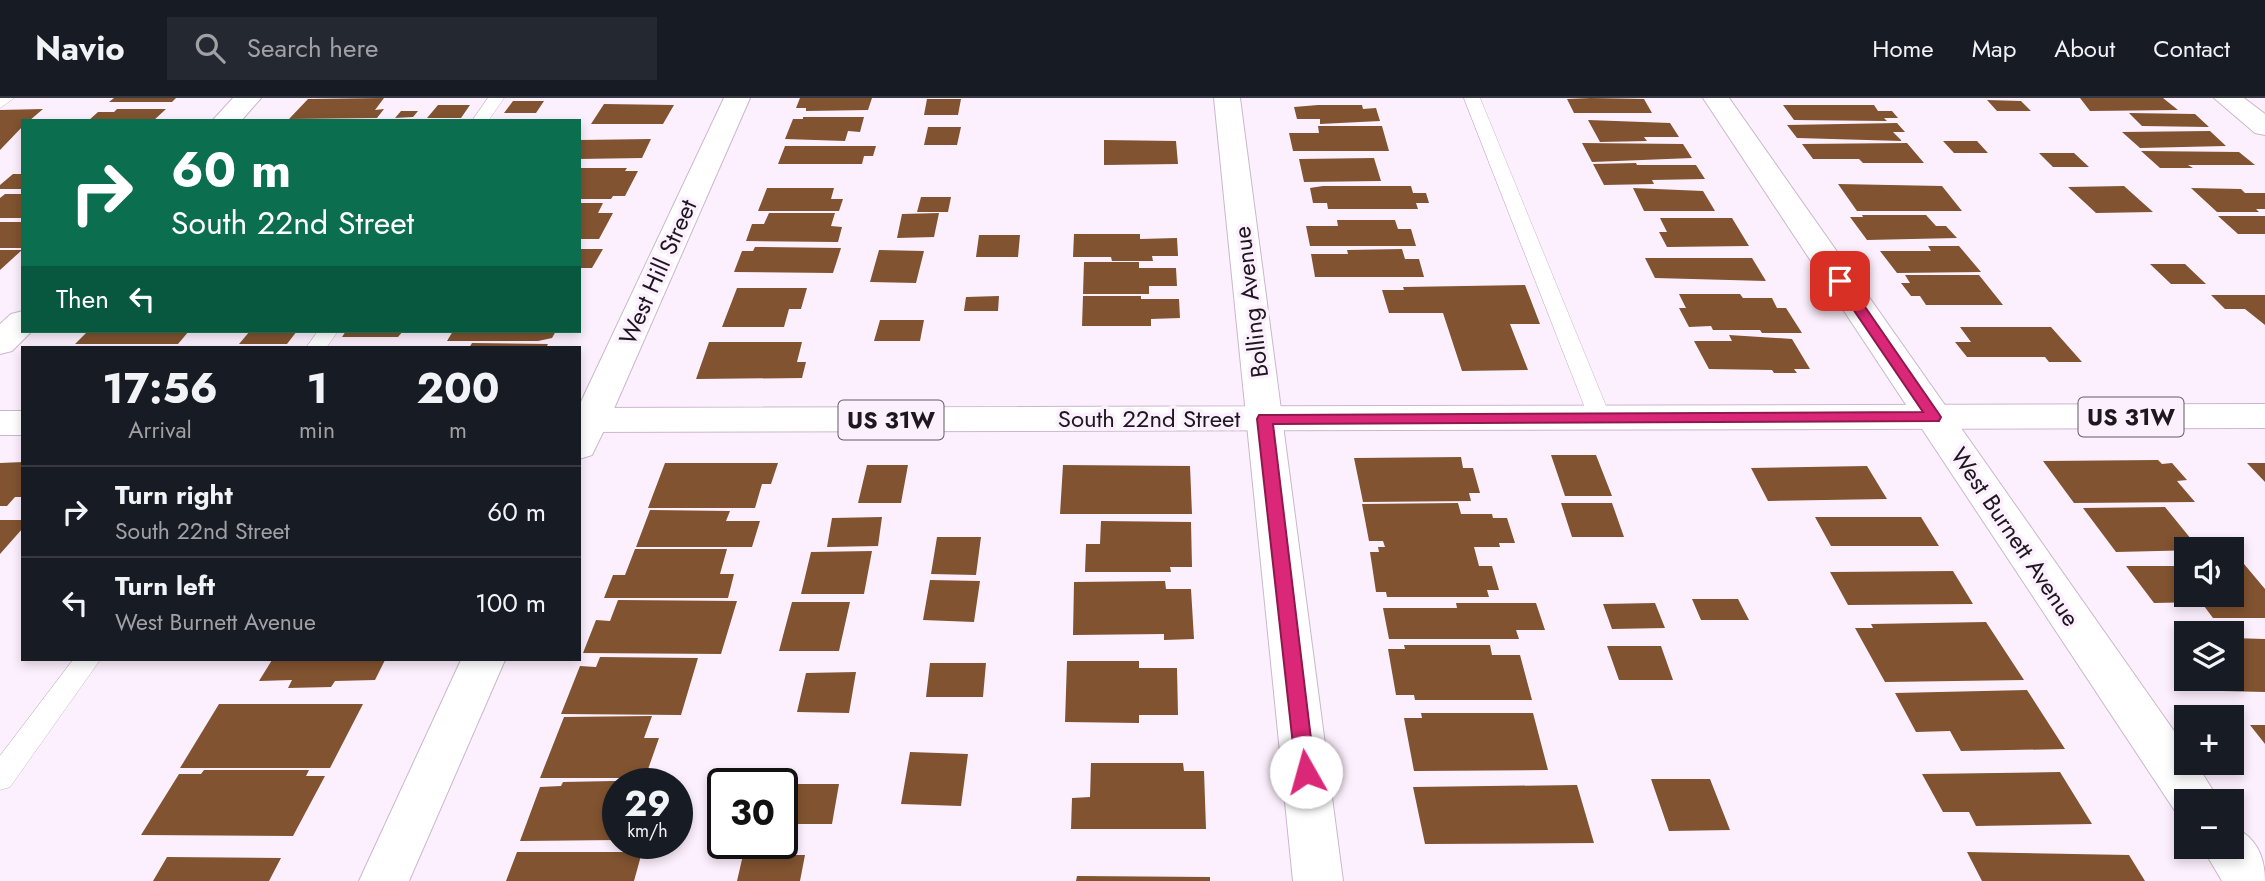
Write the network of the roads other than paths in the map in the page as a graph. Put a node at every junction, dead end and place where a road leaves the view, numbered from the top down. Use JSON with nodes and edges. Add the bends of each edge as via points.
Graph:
{"nodes":[{"id":1,"x":6,"y":98,"type":"edge"},
{"id":2,"x":248,"y":98,"type":"edge"},
{"id":3,"x":496,"y":98,"type":"edge"},
{"id":4,"x":737,"y":98,"type":"edge"},
{"id":5,"x":1227,"y":98,"type":"edge"},
{"id":6,"x":1472,"y":98,"type":"edge"},
{"id":7,"x":1716,"y":98,"type":"edge"},
{"id":8,"x":2227,"y":98,"type":"edge"},
{"id":9,"x":0,"y":103,"type":"edge"},
{"id":10,"x":227,"y":119,"type":"edge"},
{"id":11,"x":481,"y":119,"type":"edge"},
{"id":12,"x":2265,"y":127,"type":"edge"},
{"id":13,"x":21,"y":323,"type":"edge"},
{"id":14,"x":0,"y":343,"type":"edge"},
{"id":15,"x":2265,"y":416,"type":"edge"},
{"id":16,"x":1934,"y":417,"type":"junction"},
{"id":17,"x":1600,"y":418,"type":"junction"},
{"id":18,"x":1265,"y":419,"type":"junction"},
{"id":19,"x":21,"y":422,"type":"edge"},
{"id":20,"x":0,"y":423,"type":"edge"},
{"id":21,"x":583,"y":429,"type":"edge"},
{"id":22,"x":86,"y":661,"type":"edge"},
{"id":23,"x":483,"y":661,"type":"edge"},
{"id":24,"x":0,"y":778,"type":"edge"},
{"id":25,"x":2187,"y":789,"type":"edge"},
{"id":26,"x":2235,"y":859,"type":"edge"},
{"id":27,"x":384,"y":881,"type":"edge"},
{"id":28,"x":1318,"y":881,"type":"edge"},
{"id":29,"x":2251,"y":881,"type":"edge"}],
"edges":[{"from":1,"to":9,"type":"lane"},
{"from":2,"to":10,"type":"street"},
{"from":3,"to":11,"type":"lane"},
{"from":4,"to":21,"type":"street","name":"West Hill Street"},
{"from":5,"to":18,"type":"street","name":"Bolling Avenue"},
{"from":6,"to":17,"type":"lane"},
{"from":7,"to":16,"type":"street","name":"West Burnett Avenue"},
{"from":8,"to":12,"type":"street"},
{"from":13,"to":14,"type":"street"},
{"from":15,"to":16,"type":"street","name":"South 22nd Street","number":"US 31W"},
{"from":16,"to":17,"type":"street","name":"South 22nd Street","number":"US 31W"},
{"from":16,"to":25,"type":"street","name":"West Burnett Avenue"},
{"from":17,"to":18,"type":"street","name":"South 22nd Street","number":"US 31W"},
{"from":18,"to":21,"type":"street","name":"South 22nd Street","number":"US 31W"},
{"from":18,"to":28,"type":"street","name":"Bolling Avenue"},
{"from":19,"to":20,"type":"street"},
{"from":22,"to":24,"type":"lane"},
{"from":23,"to":27,"type":"street"},
{"from":26,"to":29,"type":"street"}]}
